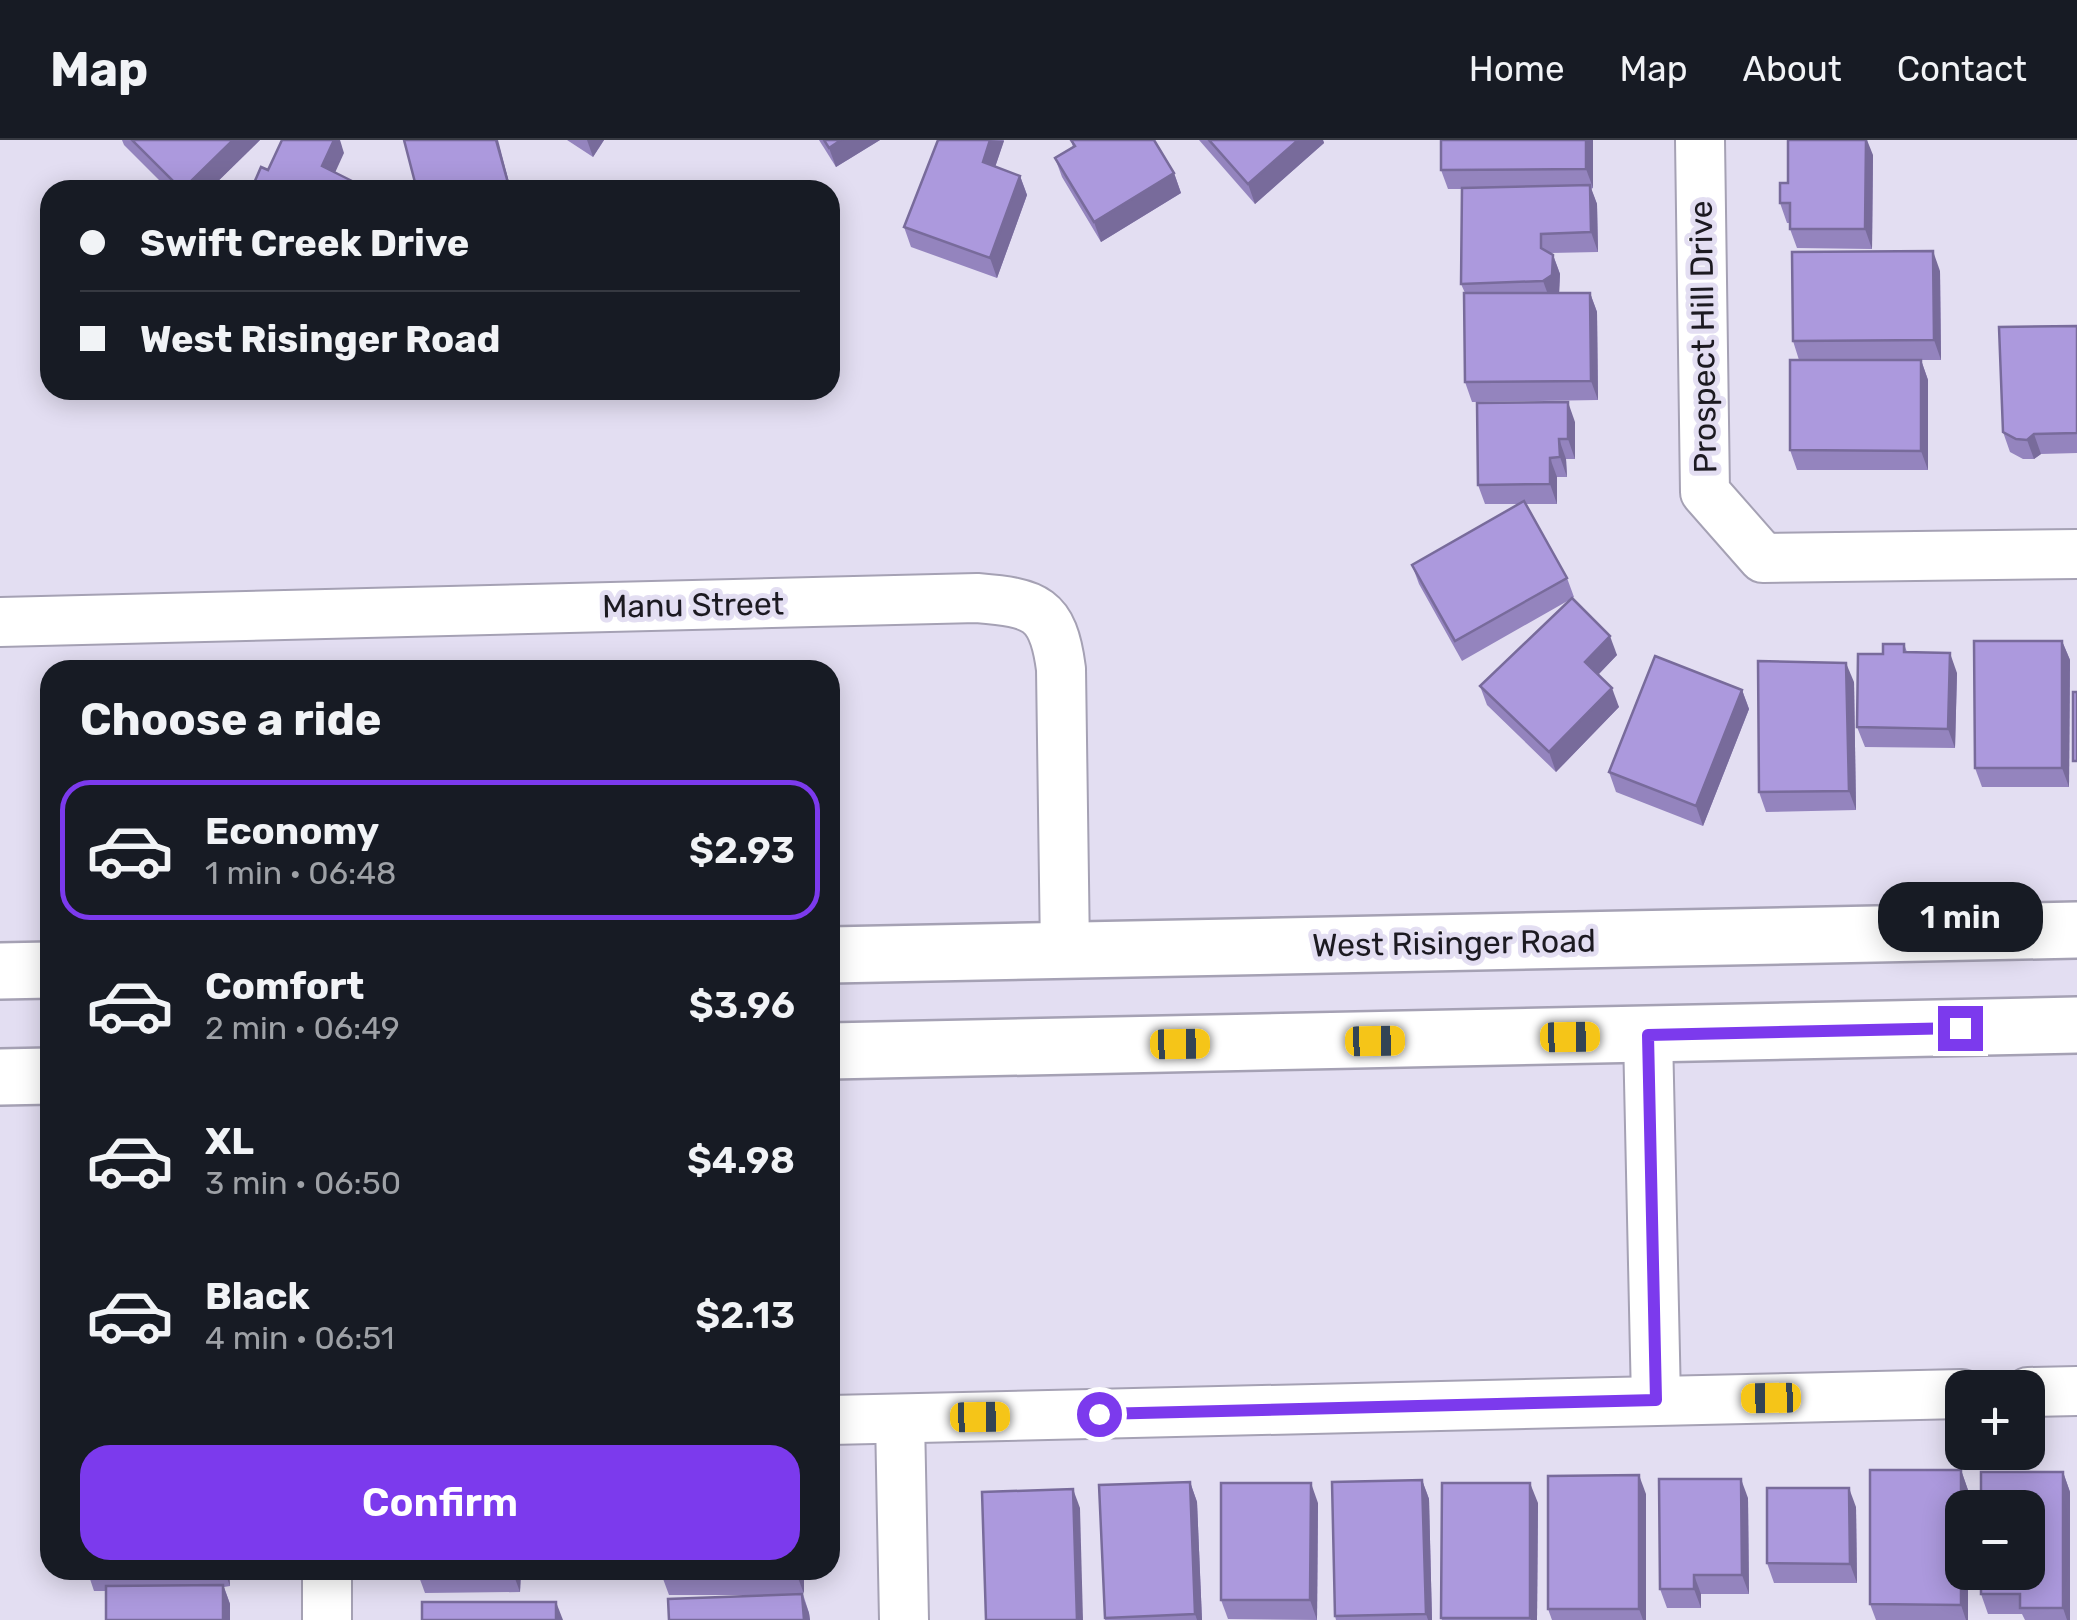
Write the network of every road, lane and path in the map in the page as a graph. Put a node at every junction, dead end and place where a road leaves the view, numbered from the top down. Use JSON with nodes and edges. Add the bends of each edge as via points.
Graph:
{"nodes":[{"id":1,"x":1700,"y":140,"type":"edge"},
{"id":2,"x":2077,"y":554,"type":"edge"},
{"id":3,"x":0,"y":622,"type":"edge"},
{"id":4,"x":2077,"y":930,"type":"edge"},
{"id":5,"x":1064,"y":951,"type":"junction"},
{"id":6,"x":840,"y":956,"type":"edge"},
{"id":7,"x":40,"y":970,"type":"edge"},
{"id":8,"x":0,"y":972,"type":"edge"},
{"id":9,"x":2077,"y":1026,"type":"edge"},
{"id":10,"x":1648,"y":1035,"type":"junction"},
{"id":11,"x":840,"y":1052,"type":"edge"},
{"id":12,"x":40,"y":1076,"type":"edge"},
{"id":13,"x":0,"y":1077,"type":"edge"},
{"id":14,"x":2077,"y":1391,"type":"edge"},
{"id":15,"x":2045,"y":1392,"type":"edge"},
{"id":16,"x":1945,"y":1394,"type":"edge"},
{"id":17,"x":1656,"y":1400,"type":"junction"},
{"id":18,"x":900,"y":1419,"type":"junction"},
{"id":19,"x":840,"y":1420,"type":"edge"},
{"id":20,"x":327,"y":1580,"type":"edge"},
{"id":21,"x":327,"y":1620,"type":"edge"},
{"id":22,"x":904,"y":1620,"type":"edge"}],
"edges":[{"from":1,"to":2,"type":"street","name":"Prospect Hill Drive","via":[[1705,492],[1763,558]]},
{"from":3,"to":5,"type":"street","name":"Manu Street","via":[[957,598],[1013,602],[1040,613],[1056,633]]},
{"from":4,"to":5,"type":"main road","name":"West Risinger Road"},
{"from":5,"to":6,"type":"main road","name":"West Risinger Road"},
{"from":7,"to":8,"type":"main road"},
{"from":9,"to":10,"type":"main road"},
{"from":10,"to":11,"type":"main road"},
{"from":10,"to":17,"type":"street"},
{"from":12,"to":13,"type":"main road"},
{"from":14,"to":15,"type":"street"},
{"from":16,"to":17,"type":"street"},
{"from":17,"to":18,"type":"street"},
{"from":18,"to":19,"type":"street"},
{"from":18,"to":22,"type":"street"},
{"from":20,"to":21,"type":"street"}]}
